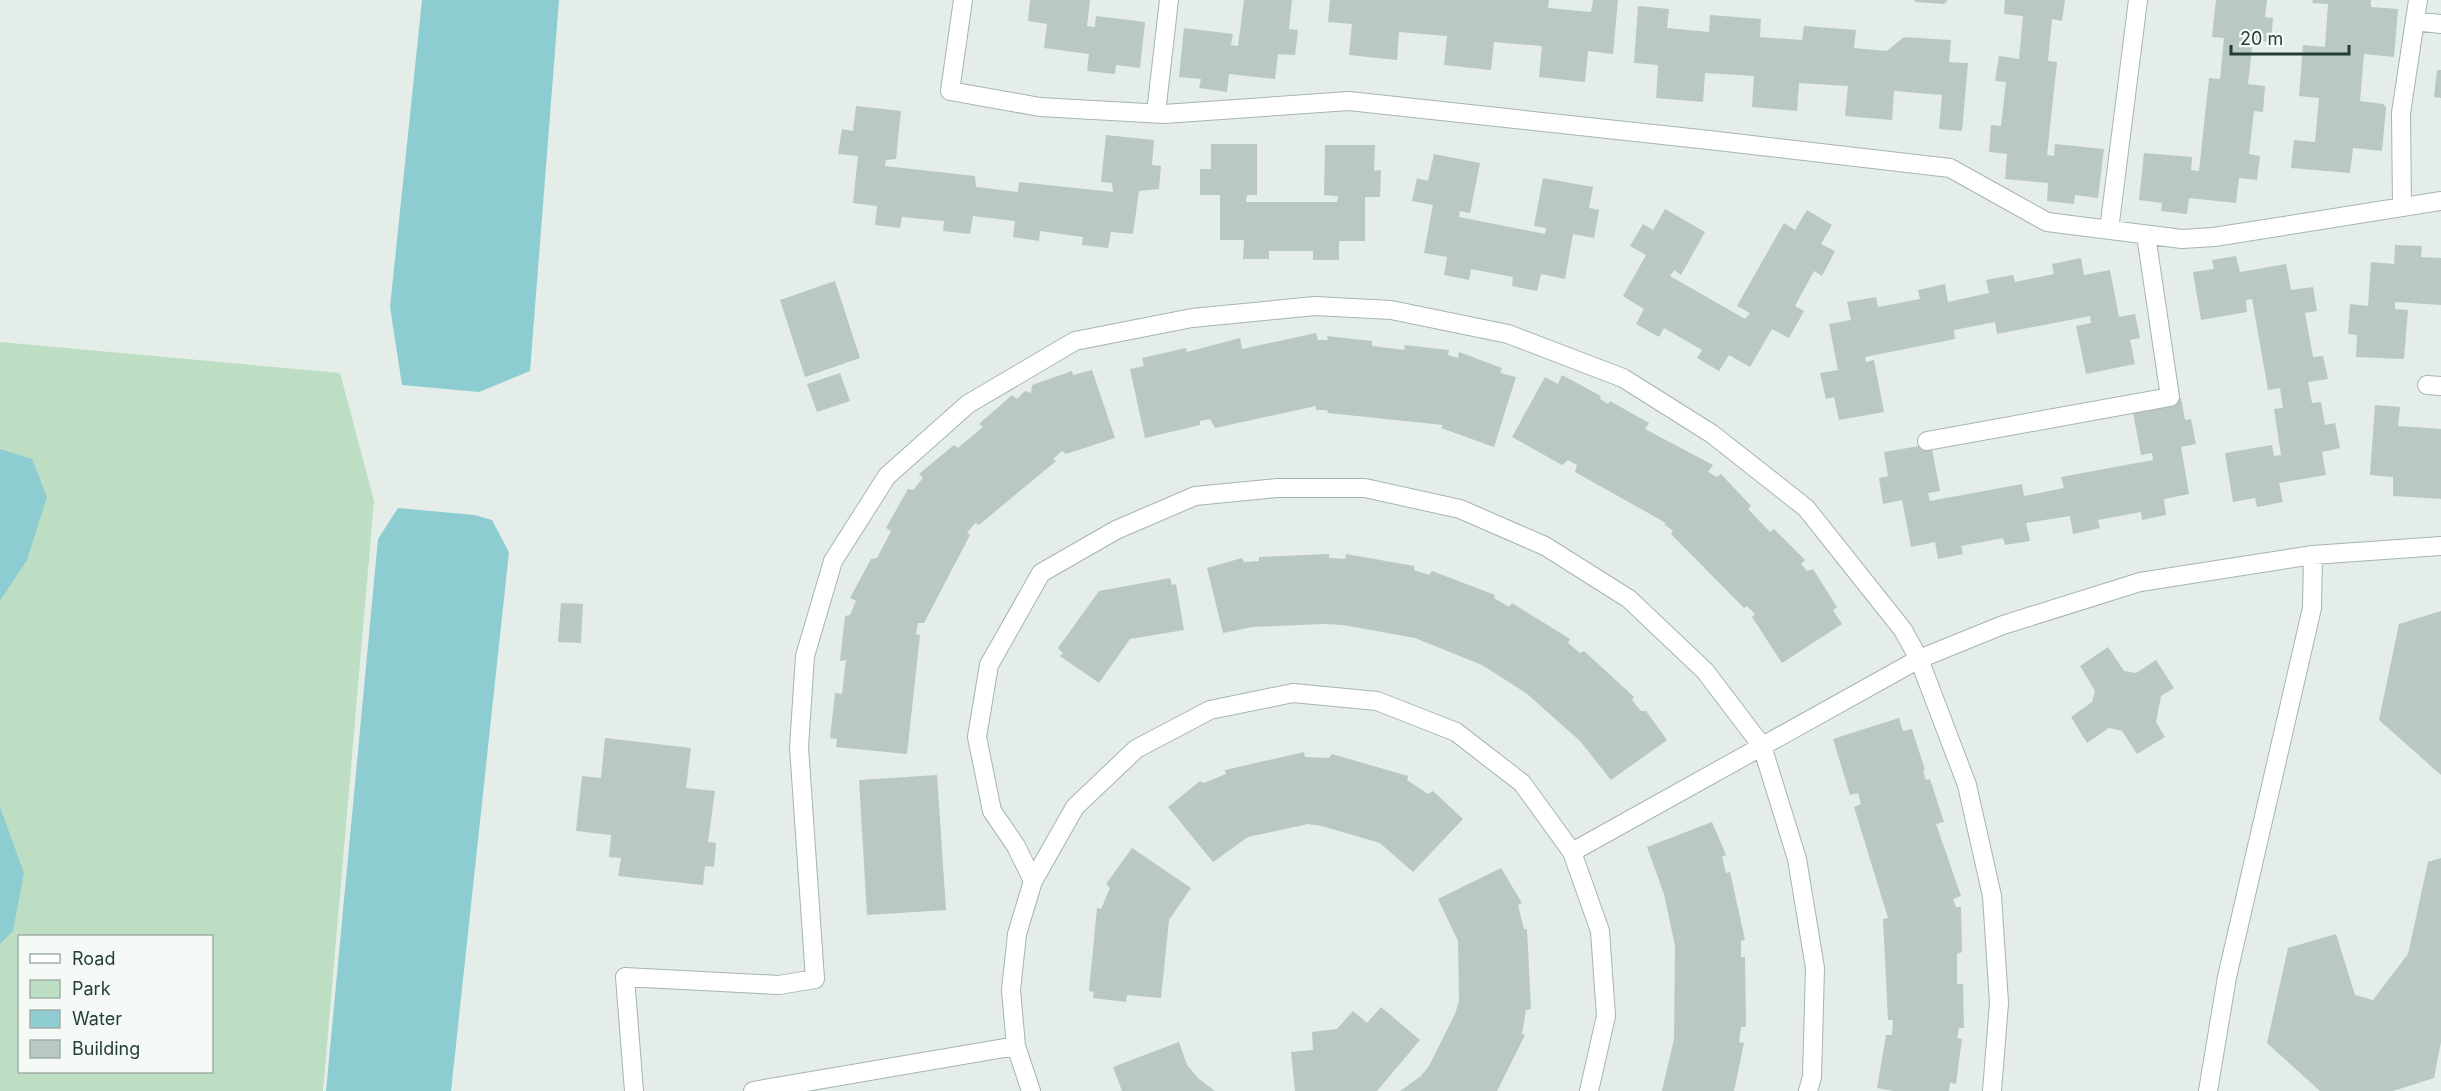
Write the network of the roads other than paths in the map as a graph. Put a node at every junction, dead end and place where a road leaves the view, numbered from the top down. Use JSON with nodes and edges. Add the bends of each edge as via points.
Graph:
{"nodes":[{"id":1,"x":963,"y":0,"type":"edge"},
{"id":2,"x":1169,"y":0,"type":"edge"},
{"id":3,"x":2138,"y":0,"type":"edge"},
{"id":4,"x":2418,"y":0,"type":"edge"},
{"id":5,"x":2415,"y":21,"type":"junction"},
{"id":6,"x":2441,"y":24,"type":"edge"},
{"id":7,"x":1156,"y":113,"type":"junction"},
{"id":8,"x":2441,"y":201,"type":"edge"},
{"id":9,"x":2402,"y":206,"type":"junction"},
{"id":10,"x":2109,"y":230,"type":"junction"},
{"id":11,"x":2146,"y":235,"type":"junction"},
{"id":12,"x":1928,"y":441,"type":"dead end"},
{"id":13,"x":2441,"y":546,"type":"edge"},
{"id":14,"x":2313,"y":555,"type":"junction"},
{"id":15,"x":1919,"y":659,"type":"junction"},
{"id":16,"x":1762,"y":746,"type":"junction"},
{"id":17,"x":1572,"y":852,"type":"junction"},
{"id":18,"x":1033,"y":880,"type":"junction"},
{"id":19,"x":1016,"y":1046,"type":"junction"},
{"id":20,"x":804,"y":1087,"type":"edge"},
{"id":21,"x":634,"y":1091,"type":"edge"},
{"id":22,"x":753,"y":1091,"type":"edge"},
{"id":23,"x":1031,"y":1091,"type":"edge"},
{"id":24,"x":1589,"y":1091,"type":"edge"},
{"id":25,"x":1808,"y":1091,"type":"edge"},
{"id":26,"x":1992,"y":1091,"type":"edge"},
{"id":27,"x":2208,"y":1091,"type":"edge"}],
"edges":[{"from":1,"to":7,"type":"lane","via":[[950,91],[1040,107]]},
{"from":2,"to":7,"type":"lane"},
{"from":3,"to":10,"type":"lane"},
{"from":4,"to":5,"type":"lane"},
{"from":5,"to":6,"type":"lane"},
{"from":5,"to":9,"type":"lane","via":[[2401,113]]},
{"from":7,"to":10,"type":"lane","via":[[1348,101],[1950,168],[2047,222]]},
{"from":8,"to":9,"type":"lane"},
{"from":9,"to":11,"type":"lane","via":[[2214,237]]},
{"from":10,"to":11,"type":"lane"},
{"from":11,"to":12,"type":"lane","via":[[2170,397]]},
{"from":13,"to":14,"type":"lane"},
{"from":14,"to":15,"type":"lane","via":[[2140,582],[2003,625]]},
{"from":14,"to":27,"type":"lane","via":[[2312,608],[2227,977]]},
{"from":15,"to":16,"type":"lane"},
{"from":15,"to":21,"type":"lane","via":[[1903,630],[1806,508],[1712,434],[1623,378],[1519,338],[1391,310],[1315,306],[1192,318],[1075,341],[968,404],[887,476],[833,561],[805,656],[799,747],[815,979],[779,985],[625,977]]},
{"from":15,"to":26,"type":"lane","via":[[1967,785],[1992,896],[1999,1003]]},
{"from":16,"to":17,"type":"lane"},
{"from":16,"to":18,"type":"lane","via":[[1705,671],[1629,599],[1545,546],[1460,509],[1365,488],[1277,488],[1195,496],[1116,530],[1041,573],[988,665],[977,737],[992,811]]},
{"from":16,"to":25,"type":"lane","via":[[1797,859],[1815,968],[1812,1077]]},
{"from":17,"to":18,"type":"lane","via":[[1522,783],[1456,732],[1377,701],[1293,693],[1210,710],[1136,749],[1075,807]]},
{"from":17,"to":24,"type":"lane","via":[[1600,931],[1606,1016]]},
{"from":18,"to":19,"type":"lane","via":[[1017,934],[1011,990]]},
{"from":19,"to":20,"type":"lane"},
{"from":19,"to":23,"type":"lane"},
{"from":20,"to":22,"type":"lane"}]}
